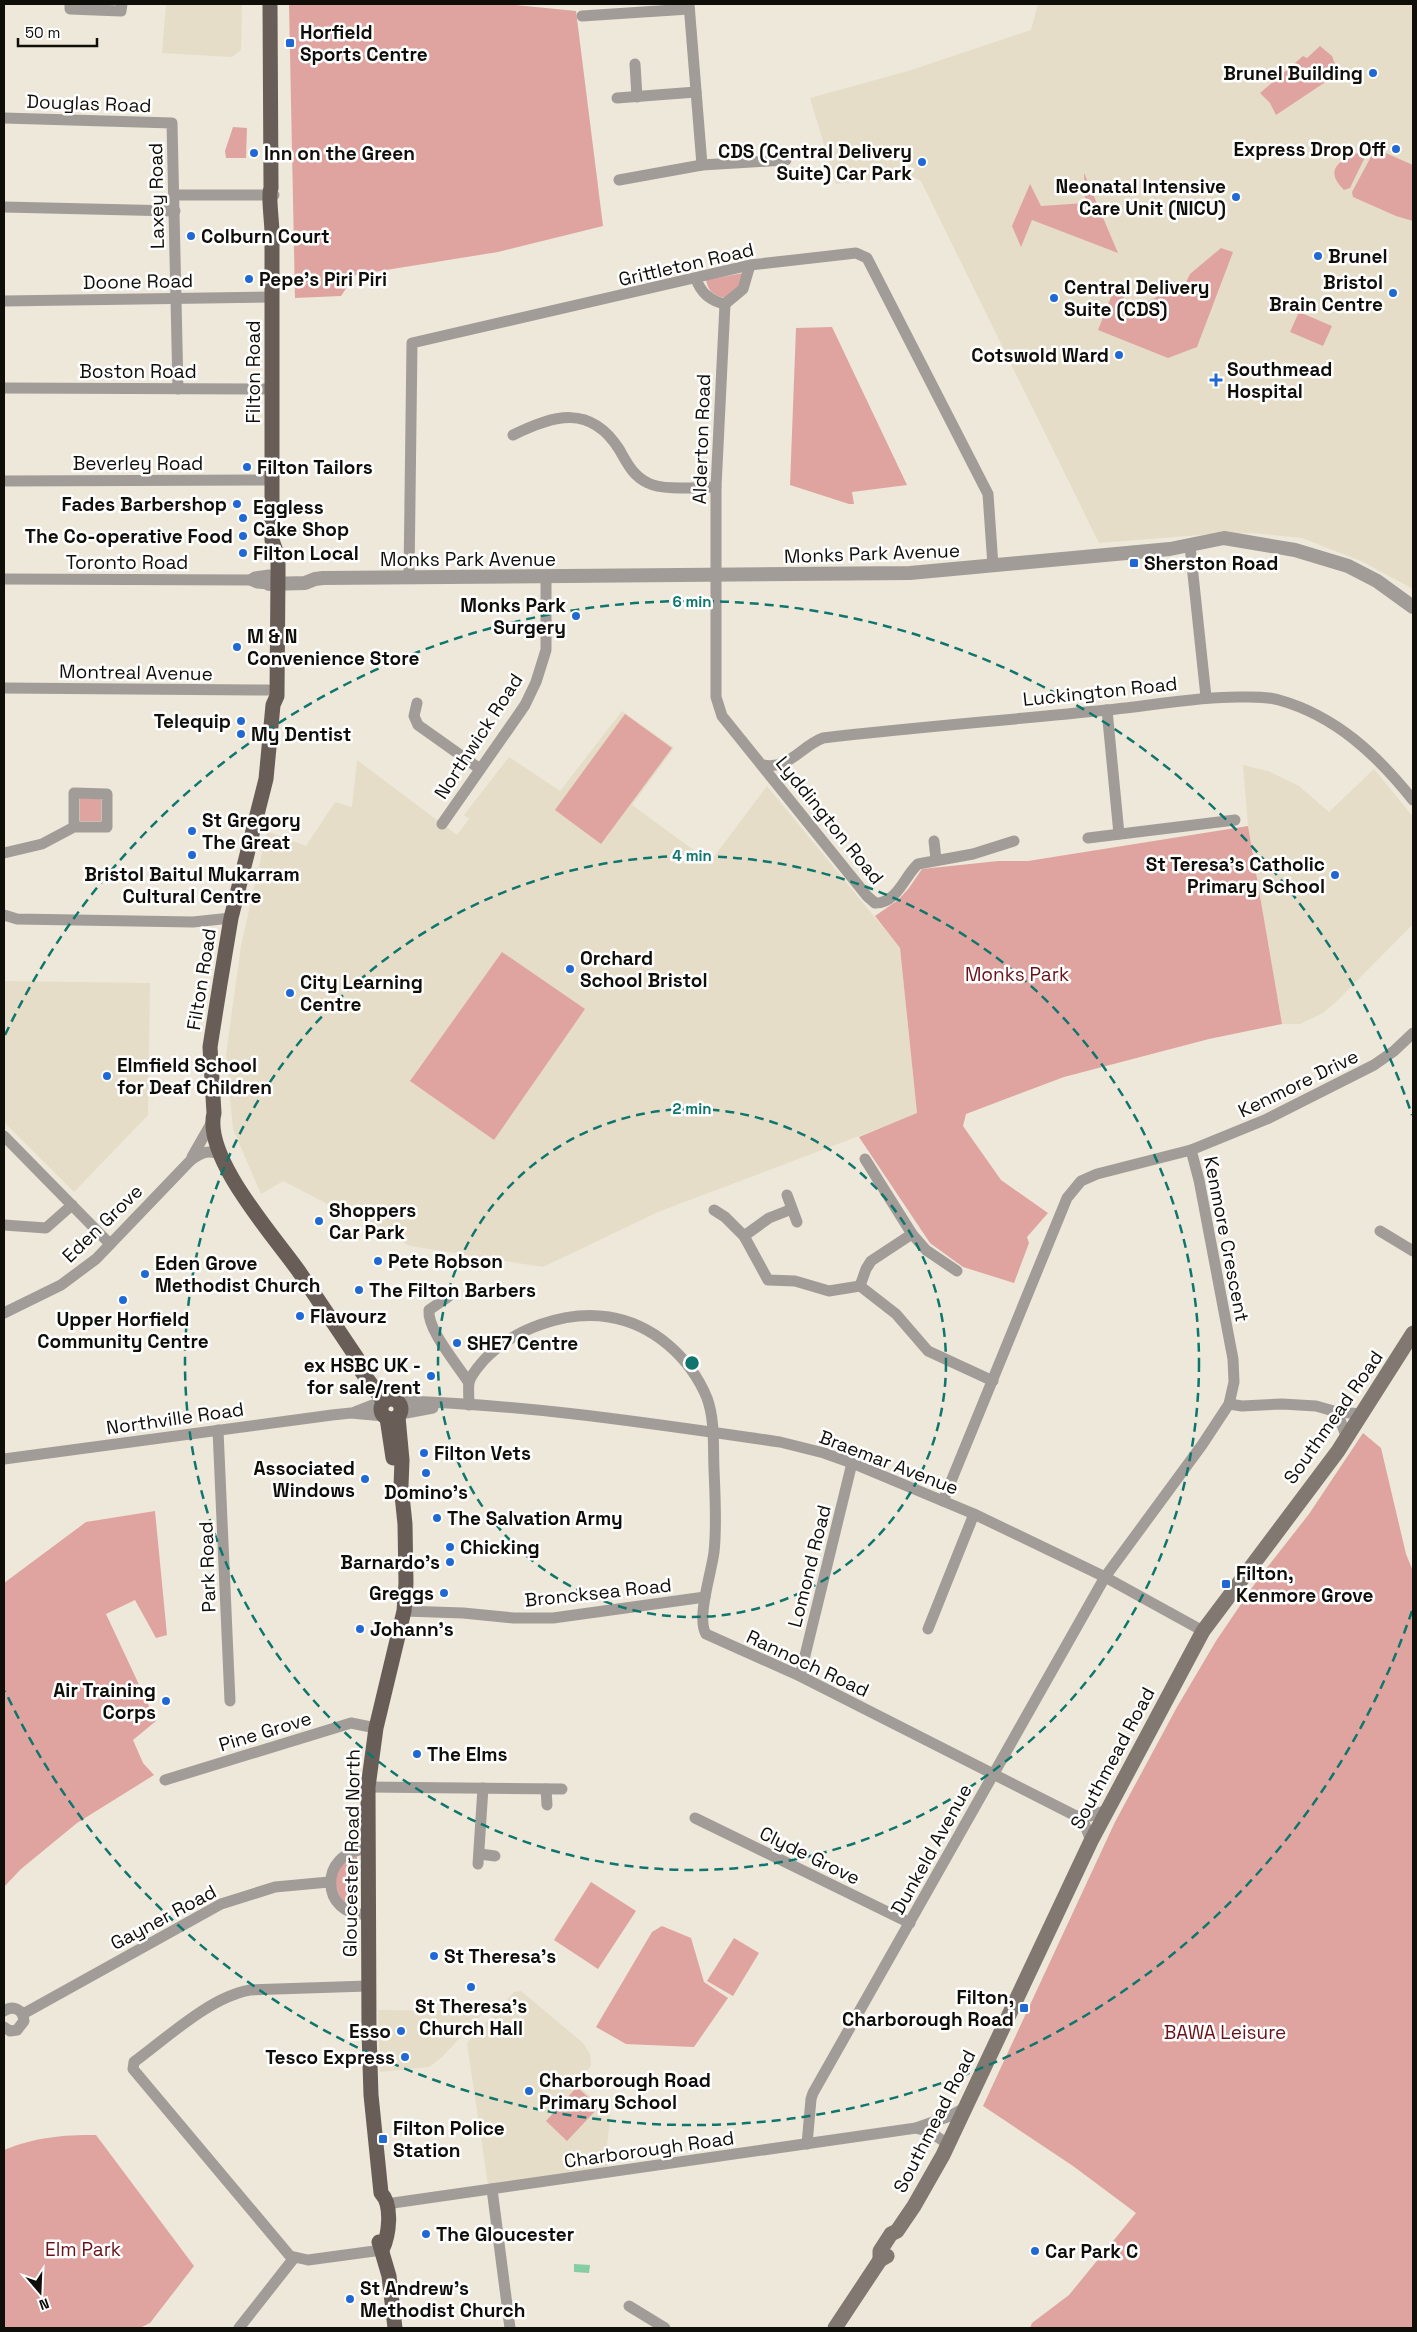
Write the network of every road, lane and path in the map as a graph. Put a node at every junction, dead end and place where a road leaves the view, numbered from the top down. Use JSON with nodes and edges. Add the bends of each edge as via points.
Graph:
{"nodes":[{"id":1,"x":70,"y":4,"type":"edge"},
{"id":2,"x":122,"y":4,"type":"edge"},
{"id":3,"x":270,"y":4,"type":"edge"},
{"id":4,"x":689,"y":6,"type":"edge"},
{"id":5,"x":582,"y":16,"type":"dead end"},
{"id":6,"x":635,"y":64,"type":"dead end"},
{"id":7,"x":696,"y":92,"type":"junction"},
{"id":8,"x":637,"y":97,"type":"junction"},
{"id":9,"x":617,"y":98,"type":"dead end"},
{"id":10,"x":4,"y":118,"type":"edge"},
{"id":11,"x":172,"y":123,"type":"joint"},
{"id":12,"x":786,"y":160,"type":"dead end"},
{"id":13,"x":702,"y":165,"type":"junction"},
{"id":14,"x":619,"y":180,"type":"dead end"},
{"id":15,"x":174,"y":195,"type":"junction"},
{"id":16,"x":271,"y":195,"type":"junction"},
{"id":17,"x":4,"y":207,"type":"edge"},
{"id":18,"x":174,"y":211,"type":"junction"},
{"id":19,"x":750,"y":266,"type":"junction"},
{"id":20,"x":696,"y":279,"type":"junction"},
{"id":21,"x":272,"y":297,"type":"junction"},
{"id":22,"x":176,"y":298,"type":"junction"},
{"id":23,"x":4,"y":301,"type":"edge"},
{"id":24,"x":725,"y":304,"type":"junction"},
{"id":25,"x":4,"y":388,"type":"edge"},
{"id":26,"x":178,"y":389,"type":"junction"},
{"id":27,"x":273,"y":389,"type":"junction"},
{"id":28,"x":513,"y":435,"type":"dead end"},
{"id":29,"x":273,"y":480,"type":"junction"},
{"id":30,"x":4,"y":481,"type":"edge"},
{"id":31,"x":716,"y":487,"type":"junction"},
{"id":32,"x":1190,"y":546,"type":"junction"},
{"id":33,"x":993,"y":566,"type":"junction"},
{"id":34,"x":715,"y":575,"type":"junction"},
{"id":35,"x":546,"y":577,"type":"junction"},
{"id":36,"x":409,"y":578,"type":"junction"},
{"id":37,"x":4,"y":579,"type":"edge"},
{"id":38,"x":274,"y":580,"type":"junction"},
{"id":39,"x":1413,"y":606,"type":"edge"},
{"id":40,"x":4,"y":688,"type":"edge"},
{"id":41,"x":268,"y":690,"type":"junction"},
{"id":42,"x":1206,"y":697,"type":"junction"},
{"id":43,"x":417,"y":703,"type":"dead end"},
{"id":44,"x":273,"y":706,"type":"junction"},
{"id":45,"x":1108,"y":710,"type":"junction"},
{"id":46,"x":725,"y":721,"type":"joint"},
{"id":47,"x":763,"y":765,"type":"junction"},
{"id":48,"x":480,"y":769,"type":"junction"},
{"id":49,"x":1413,"y":800,"type":"edge"},
{"id":50,"x":1235,"y":820,"type":"dead end"},
{"id":51,"x":442,"y":824,"type":"dead end"},
{"id":52,"x":74,"y":827,"type":"dead end"},
{"id":53,"x":1119,"y":834,"type":"junction"},
{"id":54,"x":1088,"y":838,"type":"dead end"},
{"id":55,"x":934,"y":841,"type":"dead end"},
{"id":56,"x":1014,"y":841,"type":"dead end"},
{"id":57,"x":4,"y":853,"type":"edge"},
{"id":58,"x":936,"y":859,"type":"junction"},
{"id":59,"x":4,"y":915,"type":"edge"},
{"id":60,"x":231,"y":918,"type":"junction"},
{"id":61,"x":1413,"y":1033,"type":"edge"},
{"id":62,"x":213,"y":1118,"type":"junction"},
{"id":63,"x":4,"y":1136,"type":"edge"},
{"id":64,"x":1191,"y":1150,"type":"junction"},
{"id":65,"x":221,"y":1154,"type":"junction"},
{"id":66,"x":865,"y":1159,"type":"dead end"},
{"id":67,"x":190,"y":1160,"type":"junction"},
{"id":68,"x":238,"y":1184,"type":"junction"},
{"id":69,"x":787,"y":1195,"type":"dead end"},
{"id":70,"x":72,"y":1205,"type":"junction"},
{"id":71,"x":792,"y":1209,"type":"junction"},
{"id":72,"x":714,"y":1210,"type":"dead end"},
{"id":73,"x":797,"y":1222,"type":"dead end"},
{"id":74,"x":4,"y":1226,"type":"edge"},
{"id":75,"x":1380,"y":1231,"type":"dead end"},
{"id":76,"x":912,"y":1234,"type":"junction"},
{"id":77,"x":744,"y":1236,"type":"junction"},
{"id":78,"x":110,"y":1244,"type":"junction"},
{"id":79,"x":1413,"y":1251,"type":"edge"},
{"id":80,"x":957,"y":1271,"type":"dead end"},
{"id":81,"x":860,"y":1286,"type":"junction"},
{"id":82,"x":448,"y":1297,"type":"dead end"},
{"id":83,"x":4,"y":1313,"type":"edge"},
{"id":84,"x":1413,"y":1333,"type":"edge"},
{"id":85,"x":992,"y":1381,"type":"junction"},
{"id":86,"x":469,"y":1382,"type":"junction"},
{"id":87,"x":1229,"y":1404,"type":"junction"},
{"id":88,"x":469,"y":1405,"type":"junction"},
{"id":89,"x":391,"y":1409,"type":"junction"},
{"id":90,"x":1337,"y":1412,"type":"junction"},
{"id":91,"x":1363,"y":1414,"type":"junction"},
{"id":92,"x":218,"y":1430,"type":"junction"},
{"id":93,"x":713,"y":1433,"type":"junction"},
{"id":94,"x":1347,"y":1438,"type":"junction"},
{"id":95,"x":4,"y":1459,"type":"edge"},
{"id":96,"x":852,"y":1463,"type":"junction"},
{"id":97,"x":943,"y":1501,"type":"junction"},
{"id":98,"x":974,"y":1514,"type":"junction"},
{"id":99,"x":1105,"y":1577,"type":"junction"},
{"id":100,"x":705,"y":1597,"type":"junction"},
{"id":101,"x":404,"y":1611,"type":"junction"},
{"id":102,"x":928,"y":1629,"type":"dead end"},
{"id":103,"x":1203,"y":1631,"type":"junction"},
{"id":104,"x":800,"y":1676,"type":"junction"},
{"id":105,"x":230,"y":1701,"type":"dead end"},
{"id":106,"x":376,"y":1728,"type":"junction"},
{"id":107,"x":993,"y":1775,"type":"junction"},
{"id":108,"x":165,"y":1780,"type":"dead end"},
{"id":109,"x":368,"y":1788,"type":"junction"},
{"id":110,"x":483,"y":1788,"type":"junction"},
{"id":111,"x":546,"y":1789,"type":"junction"},
{"id":112,"x":562,"y":1789,"type":"dead end"},
{"id":113,"x":547,"y":1805,"type":"dead end"},
{"id":114,"x":1107,"y":1810,"type":"junction"},
{"id":115,"x":1076,"y":1816,"type":"junction"},
{"id":116,"x":694,"y":1818,"type":"dead end"},
{"id":117,"x":1091,"y":1841,"type":"junction"},
{"id":118,"x":368,"y":1850,"type":"junction"},
{"id":119,"x":495,"y":1856,"type":"dead end"},
{"id":120,"x":329,"y":1882,"type":"junction"},
{"id":121,"x":367,"y":1914,"type":"junction"},
{"id":122,"x":910,"y":1923,"type":"junction"},
{"id":123,"x":368,"y":1986,"type":"junction"},
{"id":124,"x":4,"y":2012,"type":"edge"},
{"id":125,"x":22,"y":2014,"type":"junction"},
{"id":126,"x":4,"y":2028,"type":"edge"},
{"id":127,"x":966,"y":2107,"type":"junction"},
{"id":128,"x":916,"y":2128,"type":"junction"},
{"id":129,"x":807,"y":2144,"type":"junction"},
{"id":130,"x":948,"y":2144,"type":"junction"},
{"id":131,"x":492,"y":2189,"type":"junction"},
{"id":132,"x":384,"y":2199,"type":"junction"},
{"id":133,"x":382,"y":2250,"type":"junction"},
{"id":134,"x":294,"y":2258,"type":"junction"},
{"id":135,"x":629,"y":2306,"type":"dead end"},
{"id":136,"x":238,"y":2328,"type":"edge"},
{"id":137,"x":395,"y":2328,"type":"edge"},
{"id":138,"x":510,"y":2328,"type":"edge"},
{"id":139,"x":665,"y":2328,"type":"edge"},
{"id":140,"x":835,"y":2328,"type":"edge"}],
"edges":[{"from":1,"to":2,"type":"street","via":[[70,9],[121,11]]},
{"from":3,"to":16,"type":"main road","name":"Filton Road"},
{"from":4,"to":5,"type":"street"},
{"from":4,"to":7,"type":"street"},
{"from":6,"to":8,"type":"street"},
{"from":7,"to":8,"type":"street"},
{"from":7,"to":13,"type":"street"},
{"from":8,"to":9,"type":"street"},
{"from":10,"to":11,"type":"street","name":"Douglas Road"},
{"from":11,"to":15,"type":"street","name":"Laxey Road"},
{"from":12,"to":13,"type":"street"},
{"from":13,"to":14,"type":"street"},
{"from":15,"to":16,"type":"street"},
{"from":15,"to":18,"type":"street","name":"Laxey Road"},
{"from":16,"to":21,"type":"main road","name":"Filton Road"},
{"from":17,"to":18,"type":"street"},
{"from":18,"to":22,"type":"street","name":"Laxey Road"},
{"from":19,"to":20,"type":"street","name":"Grittleton Road"},
{"from":19,"to":24,"type":"street","via":[[742,290]]},
{"from":19,"to":33,"type":"street","name":"Grittleton Road","via":[[856,253],[867,258],[988,494]]},
{"from":20,"to":24,"type":"street","via":[[704,294],[714,302]]},
{"from":20,"to":36,"type":"street","name":"Grittleton Road","via":[[412,343]]},
{"from":21,"to":22,"type":"street","name":"Doone Road"},
{"from":21,"to":27,"type":"main road","name":"Filton Road"},
{"from":22,"to":23,"type":"street","name":"Doone Road"},
{"from":22,"to":26,"type":"street","name":"Laxey Road"},
{"from":24,"to":31,"type":"street","name":"Alderton Road"},
{"from":25,"to":26,"type":"street","name":"Boston Road"},
{"from":26,"to":27,"type":"street","name":"Boston Road"},
{"from":27,"to":29,"type":"main road","name":"Filton Road"},
{"from":28,"to":31,"type":"street","via":[[552,419],[586,419],[610,435],[630,469],[650,485]]},
{"from":29,"to":30,"type":"street","name":"Beverley Road"},
{"from":29,"to":38,"type":"main road","name":"Filton Road","via":[[272,540],[268,556]]},
{"from":31,"to":34,"type":"street","name":"Alderton Road"},
{"from":32,"to":33,"type":"street","name":"Monks Park Avenue"},
{"from":32,"to":39,"type":"street","name":"Monks Park Avenue","via":[[1224,538],[1295,550],[1348,566]]},
{"from":32,"to":42,"type":"street"},
{"from":33,"to":34,"type":"street","name":"Monks Park Avenue","via":[[910,573]]},
{"from":34,"to":35,"type":"street","name":"Monks Park Avenue"},
{"from":34,"to":46,"type":"street","name":"Alderton Road","via":[[716,697]]},
{"from":35,"to":36,"type":"street","name":"Monks Park Avenue"},
{"from":35,"to":48,"type":"street","name":"Northwick Road","via":[[546,650],[542,665],[525,705]]},
{"from":36,"to":38,"type":"street","name":"Monks Park Avenue","via":[[315,579],[306,583]]},
{"from":37,"to":38,"type":"street","name":"Toronto Road","via":[[250,580],[256,583]]},
{"from":38,"to":41,"type":"main road","name":"Filton Road"},
{"from":38,"to":44,"type":"main road","name":"Filton Road","via":[[277,696]]},
{"from":40,"to":41,"type":"street","name":"Montreal Avenue"},
{"from":41,"to":44,"type":"main road","name":"Filton Road"},
{"from":42,"to":45,"type":"street","name":"Luckington Road"},
{"from":42,"to":49,"type":"street","name":"Luckington Road","via":[[1278,699],[1308,711],[1341,728],[1369,750]]},
{"from":43,"to":48,"type":"street","via":[[414,716],[418,725]]},
{"from":44,"to":60,"type":"main road","name":"Filton Road","via":[[266,779]]},
{"from":45,"to":47,"type":"street","name":"Luckington Road","via":[[823,738],[782,765]]},
{"from":45,"to":53,"type":"street"},
{"from":46,"to":47,"type":"street","name":"Lyddington Road"},
{"from":47,"to":58,"type":"street","name":"Lyddington Road","via":[[875,903],[884,901],[900,889],[918,864]]},
{"from":48,"to":51,"type":"street","name":"Northwick Road"},
{"from":50,"to":53,"type":"street","via":[[1219,819]]},
{"from":52,"to":57,"type":"street","via":[[42,844]]},
{"from":53,"to":54,"type":"street"},
{"from":55,"to":58,"type":"street"},
{"from":56,"to":58,"type":"street","name":"Lyddington Road","via":[[1003,851]]},
{"from":59,"to":60,"type":"street","via":[[17,919],[193,922]]},
{"from":60,"to":62,"type":"main road","name":"Filton Road","via":[[210,1047]]},
{"from":61,"to":64,"type":"street","name":"Kenmore Drive","via":[[1374,1065],[1267,1118]]},
{"from":62,"to":65,"type":"main road","name":"Filton Road"},
{"from":62,"to":67,"type":"street","name":"Eden Grove","via":[[206,1136]]},
{"from":62,"to":68,"type":"main road","name":"Filton Road","via":[[220,1120]]},
{"from":63,"to":70,"type":"street"},
{"from":64,"to":85,"type":"street","name":"Kenmore Crescent","via":[[1081,1181],[1067,1198]]},
{"from":64,"to":87,"type":"street","name":"Kenmore Crescent","via":[[1233,1359],[1234,1382]]},
{"from":65,"to":67,"type":"street","name":"Eden Grove","via":[[206,1151]]},
{"from":65,"to":68,"type":"main road","name":"Filton Road","via":[[228,1174]]},
{"from":66,"to":76,"type":"street"},
{"from":67,"to":78,"type":"street","name":"Eden Grove"},
{"from":68,"to":89,"type":"main road","name":"Filton Road","via":[[249,1206],[311,1290]]},
{"from":69,"to":71,"type":"street"},
{"from":70,"to":74,"type":"street","via":[[46,1228]]},
{"from":70,"to":78,"type":"street"},
{"from":71,"to":73,"type":"street"},
{"from":71,"to":77,"type":"street","via":[[769,1218]]},
{"from":72,"to":77,"type":"street"},
{"from":75,"to":79,"type":"street"},
{"from":76,"to":80,"type":"street","via":[[926,1250]]},
{"from":76,"to":81,"type":"street","via":[[871,1261]]},
{"from":77,"to":81,"type":"street","via":[[764,1276],[771,1281],[795,1281],[829,1291]]},
{"from":78,"to":83,"type":"street","name":"Eden Grove","via":[[96,1259],[61,1285]]},
{"from":81,"to":85,"type":"street","via":[[896,1314],[928,1351]]},
{"from":82,"to":86,"type":"street","via":[[429,1310],[428,1317]]},
{"from":84,"to":91,"type":"main road","name":"Southmead Road"},
{"from":85,"to":97,"type":"street","name":"Kenmore Crescent"},
{"from":86,"to":88,"type":"street"},
{"from":86,"to":93,"type":"street","name":"Rannoch Road","via":[[474,1370],[493,1351],[533,1328],[576,1317],[608,1317],[651,1332],[684,1360],[707,1398]]},
{"from":87,"to":90,"type":"street","via":[[1316,1406]]},
{"from":87,"to":99,"type":"street","name":"Kenmore Crescent"},
{"from":88,"to":89,"type":"street","name":"Braemar Avenue","via":[[433,1401]]},
{"from":88,"to":93,"type":"street","name":"Braemar Avenue","via":[[502,1406]]},
{"from":89,"to":92,"type":"street","name":"Northville Road"},
{"from":89,"to":101,"type":"main road","name":"Gloucester Road North","via":[[402,1460],[406,1558]]},
{"from":90,"to":91,"type":"street"},
{"from":90,"to":94,"type":"street"},
{"from":91,"to":94,"type":"main road","name":"Southmead Road"},
{"from":92,"to":95,"type":"street","name":"Northville Road"},
{"from":92,"to":105,"type":"street","name":"Park Road"},
{"from":93,"to":96,"type":"street","name":"Braemar Avenue","via":[[780,1442]]},
{"from":93,"to":100,"type":"street","name":"Rannoch Road","via":[[714,1554]]},
{"from":94,"to":103,"type":"main road","name":"Southmead Road"},
{"from":96,"to":97,"type":"street","name":"Braemar Avenue"},
{"from":96,"to":104,"type":"street","name":"Lomond Road"},
{"from":97,"to":98,"type":"street","name":"Braemar Avenue"},
{"from":98,"to":99,"type":"street","name":"Braemar Avenue"},
{"from":98,"to":102,"type":"street"},
{"from":99,"to":103,"type":"street","name":"Braemar Avenue"},
{"from":99,"to":107,"type":"street","name":"Dunkeld Avenue"},
{"from":100,"to":101,"type":"street","name":"Broncksea Road","via":[[553,1618]]},
{"from":100,"to":104,"type":"street","name":"Rannoch Road","via":[[703,1624],[706,1634]]},
{"from":101,"to":106,"type":"main road","name":"Gloucester Road North"},
{"from":103,"to":114,"type":"main road","name":"Southmead Road"},
{"from":104,"to":107,"type":"street","name":"Rannoch Road"},
{"from":106,"to":108,"type":"street","name":"Pine Grove","via":[[351,1723]]},
{"from":106,"to":109,"type":"main road","name":"Gloucester Road North"},
{"from":107,"to":115,"type":"street","name":"Rannoch Road"},
{"from":107,"to":122,"type":"street","name":"Dunkeld Avenue"},
{"from":109,"to":110,"type":"street"},
{"from":109,"to":118,"type":"main road","name":"Gloucester Road North"},
{"from":110,"to":111,"type":"street"},
{"from":110,"to":119,"type":"street","via":[[479,1859]]},
{"from":111,"to":112,"type":"street"},
{"from":111,"to":113,"type":"street"},
{"from":114,"to":115,"type":"street","via":[[1086,1817]]},
{"from":114,"to":117,"type":"main road","name":"Southmead Road"},
{"from":115,"to":117,"type":"street","via":[[1085,1825]]},
{"from":116,"to":122,"type":"street","name":"Clyde Grove"},
{"from":117,"to":127,"type":"main road","name":"Southmead Road"},
{"from":118,"to":120,"type":"street","via":[[352,1851],[337,1861]]},
{"from":118,"to":121,"type":"main road","name":"Gloucester Road North"},
{"from":120,"to":121,"type":"street","via":[[337,1902],[344,1909],[354,1914]]},
{"from":120,"to":125,"type":"street","name":"Gayner Road","via":[[275,1887],[220,1904]]},
{"from":121,"to":123,"type":"main road","name":"Gloucester Road North"},
{"from":122,"to":129,"type":"street","name":"Dunkeld Avenue","via":[[813,2092]]},
{"from":123,"to":132,"type":"main road","name":"Gloucester Road North","via":[[371,2095]]},
{"from":123,"to":134,"type":"street","via":[[235,1992],[218,2000],[132,2064],[138,2076]]},
{"from":124,"to":125,"type":"street","via":[[13,2008]]},
{"from":125,"to":126,"type":"street","name":"Gayner Road","via":[[21,2028],[14,2031]]},
{"from":127,"to":128,"type":"street","name":"Charborough Road"},
{"from":127,"to":130,"type":"main road","name":"Southmead Road"},
{"from":128,"to":129,"type":"street","name":"Charborough Road"},
{"from":128,"to":130,"type":"street","via":[[930,2132]]},
{"from":129,"to":131,"type":"street","name":"Charborough Road"},
{"from":130,"to":140,"type":"main road","name":"Southmead Road","via":[[897,2231],[891,2234],[880,2251],[880,2260]]},
{"from":131,"to":132,"type":"street","name":"Charborough Road"},
{"from":131,"to":138,"type":"street"},
{"from":132,"to":133,"type":"main road","name":"Gloucester Road North","via":[[377,2198],[378,2240]]},
{"from":133,"to":134,"type":"street","via":[[308,2260]]},
{"from":133,"to":137,"type":"main road","name":"Gloucester Road North","via":[[389,2276]]},
{"from":134,"to":136,"type":"street"},
{"from":135,"to":139,"type":"street"}]}
